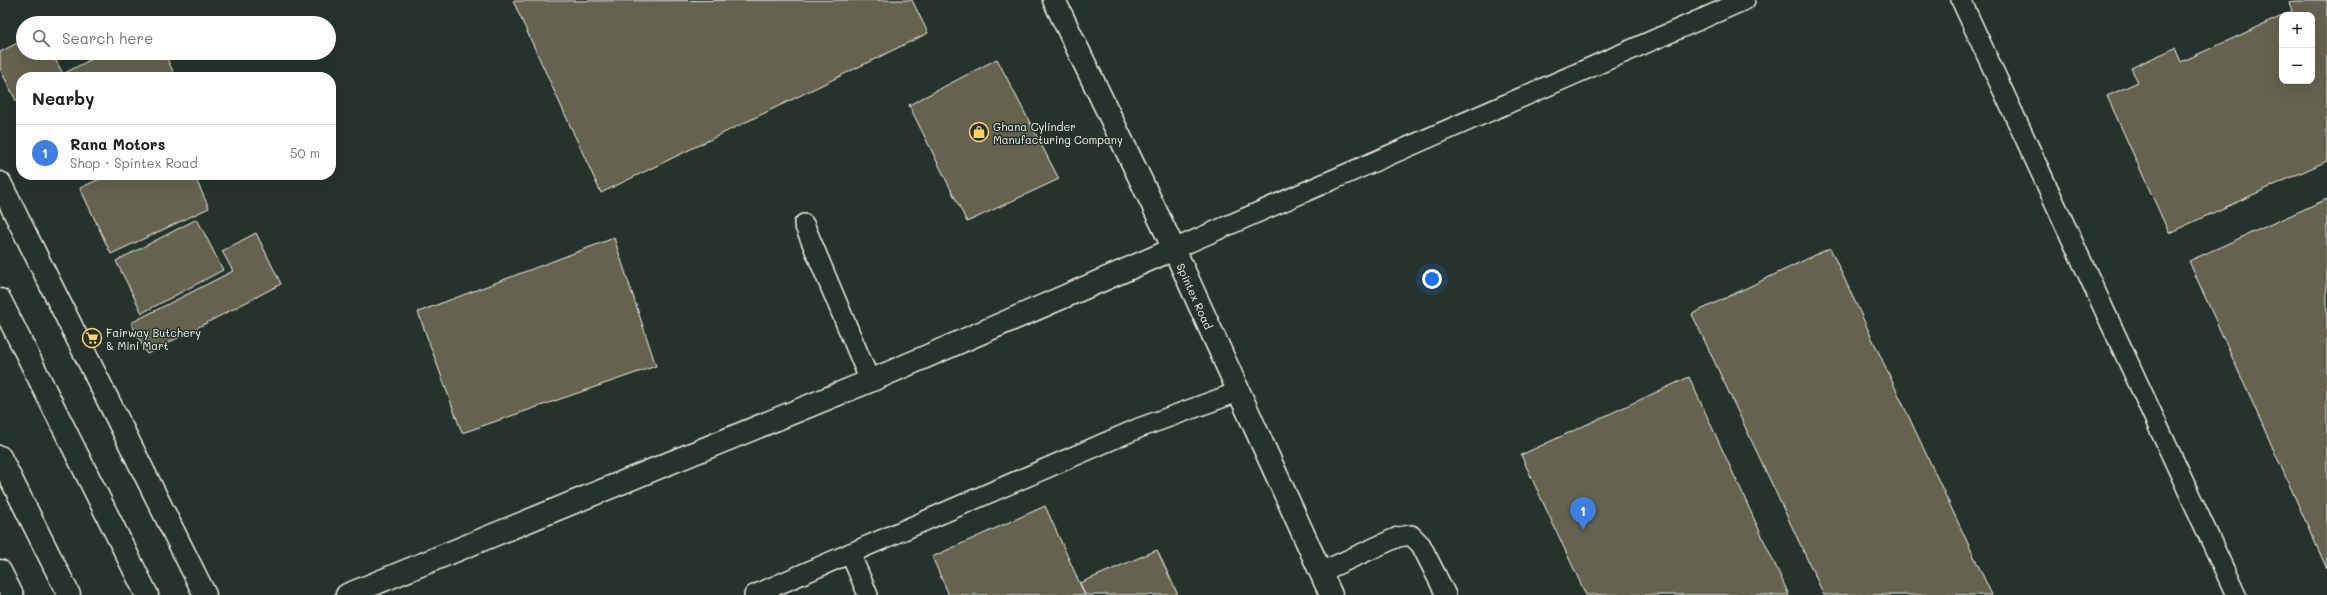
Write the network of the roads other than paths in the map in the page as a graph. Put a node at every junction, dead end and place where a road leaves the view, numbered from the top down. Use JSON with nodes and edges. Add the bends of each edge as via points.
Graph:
{"nodes":[{"id":1,"x":1054,"y":0,"type":"edge"},
{"id":2,"x":1745,"y":0,"type":"edge"},
{"id":3,"x":1961,"y":0,"type":"edge"},
{"id":4,"x":0,"y":183,"type":"edge"},
{"id":5,"x":804,"y":224,"type":"dead end"},
{"id":6,"x":1174,"y":249,"type":"junction"},
{"id":7,"x":0,"y":300,"type":"edge"},
{"id":8,"x":870,"y":381,"type":"junction"},
{"id":9,"x":1238,"y":392,"type":"junction"},
{"id":10,"x":0,"y":457,"type":"edge"},
{"id":11,"x":850,"y":553,"type":"junction"},
{"id":12,"x":0,"y":571,"type":"edge"},
{"id":13,"x":1321,"y":572,"type":"junction"},
{"id":14,"x":12,"y":595,"type":"edge"},
{"id":15,"x":69,"y":595,"type":"edge"},
{"id":16,"x":147,"y":595,"type":"edge"},
{"id":17,"x":206,"y":595,"type":"edge"},
{"id":18,"x":347,"y":595,"type":"edge"},
{"id":19,"x":754,"y":595,"type":"edge"},
{"id":20,"x":868,"y":595,"type":"edge"},
{"id":21,"x":1331,"y":595,"type":"edge"},
{"id":22,"x":1446,"y":595,"type":"edge"},
{"id":23,"x":2236,"y":595,"type":"edge"}],
"edges":[{"from":1,"to":6,"type":"street","name":"Spintex Road"},
{"from":2,"to":6,"type":"lane"},
{"from":3,"to":23,"type":"lane"},
{"from":4,"to":17,"type":"street"},
{"from":5,"to":8,"type":"lane"},
{"from":6,"to":8,"type":"street"},
{"from":6,"to":9,"type":"street","name":"Spintex Road"},
{"from":7,"to":16,"type":"street"},
{"from":8,"to":18,"type":"street"},
{"from":9,"to":11,"type":"lane","via":[[1139,428]]},
{"from":9,"to":13,"type":"street","name":"Spintex Road"},
{"from":10,"to":15,"type":"street"},
{"from":11,"to":19,"type":"lane"},
{"from":11,"to":20,"type":"lane"},
{"from":12,"to":14,"type":"street"},
{"from":13,"to":21,"type":"street","name":"Spintex Road"},
{"from":13,"to":22,"type":"lane","via":[[1398,537],[1411,535],[1422,545]]}]}
